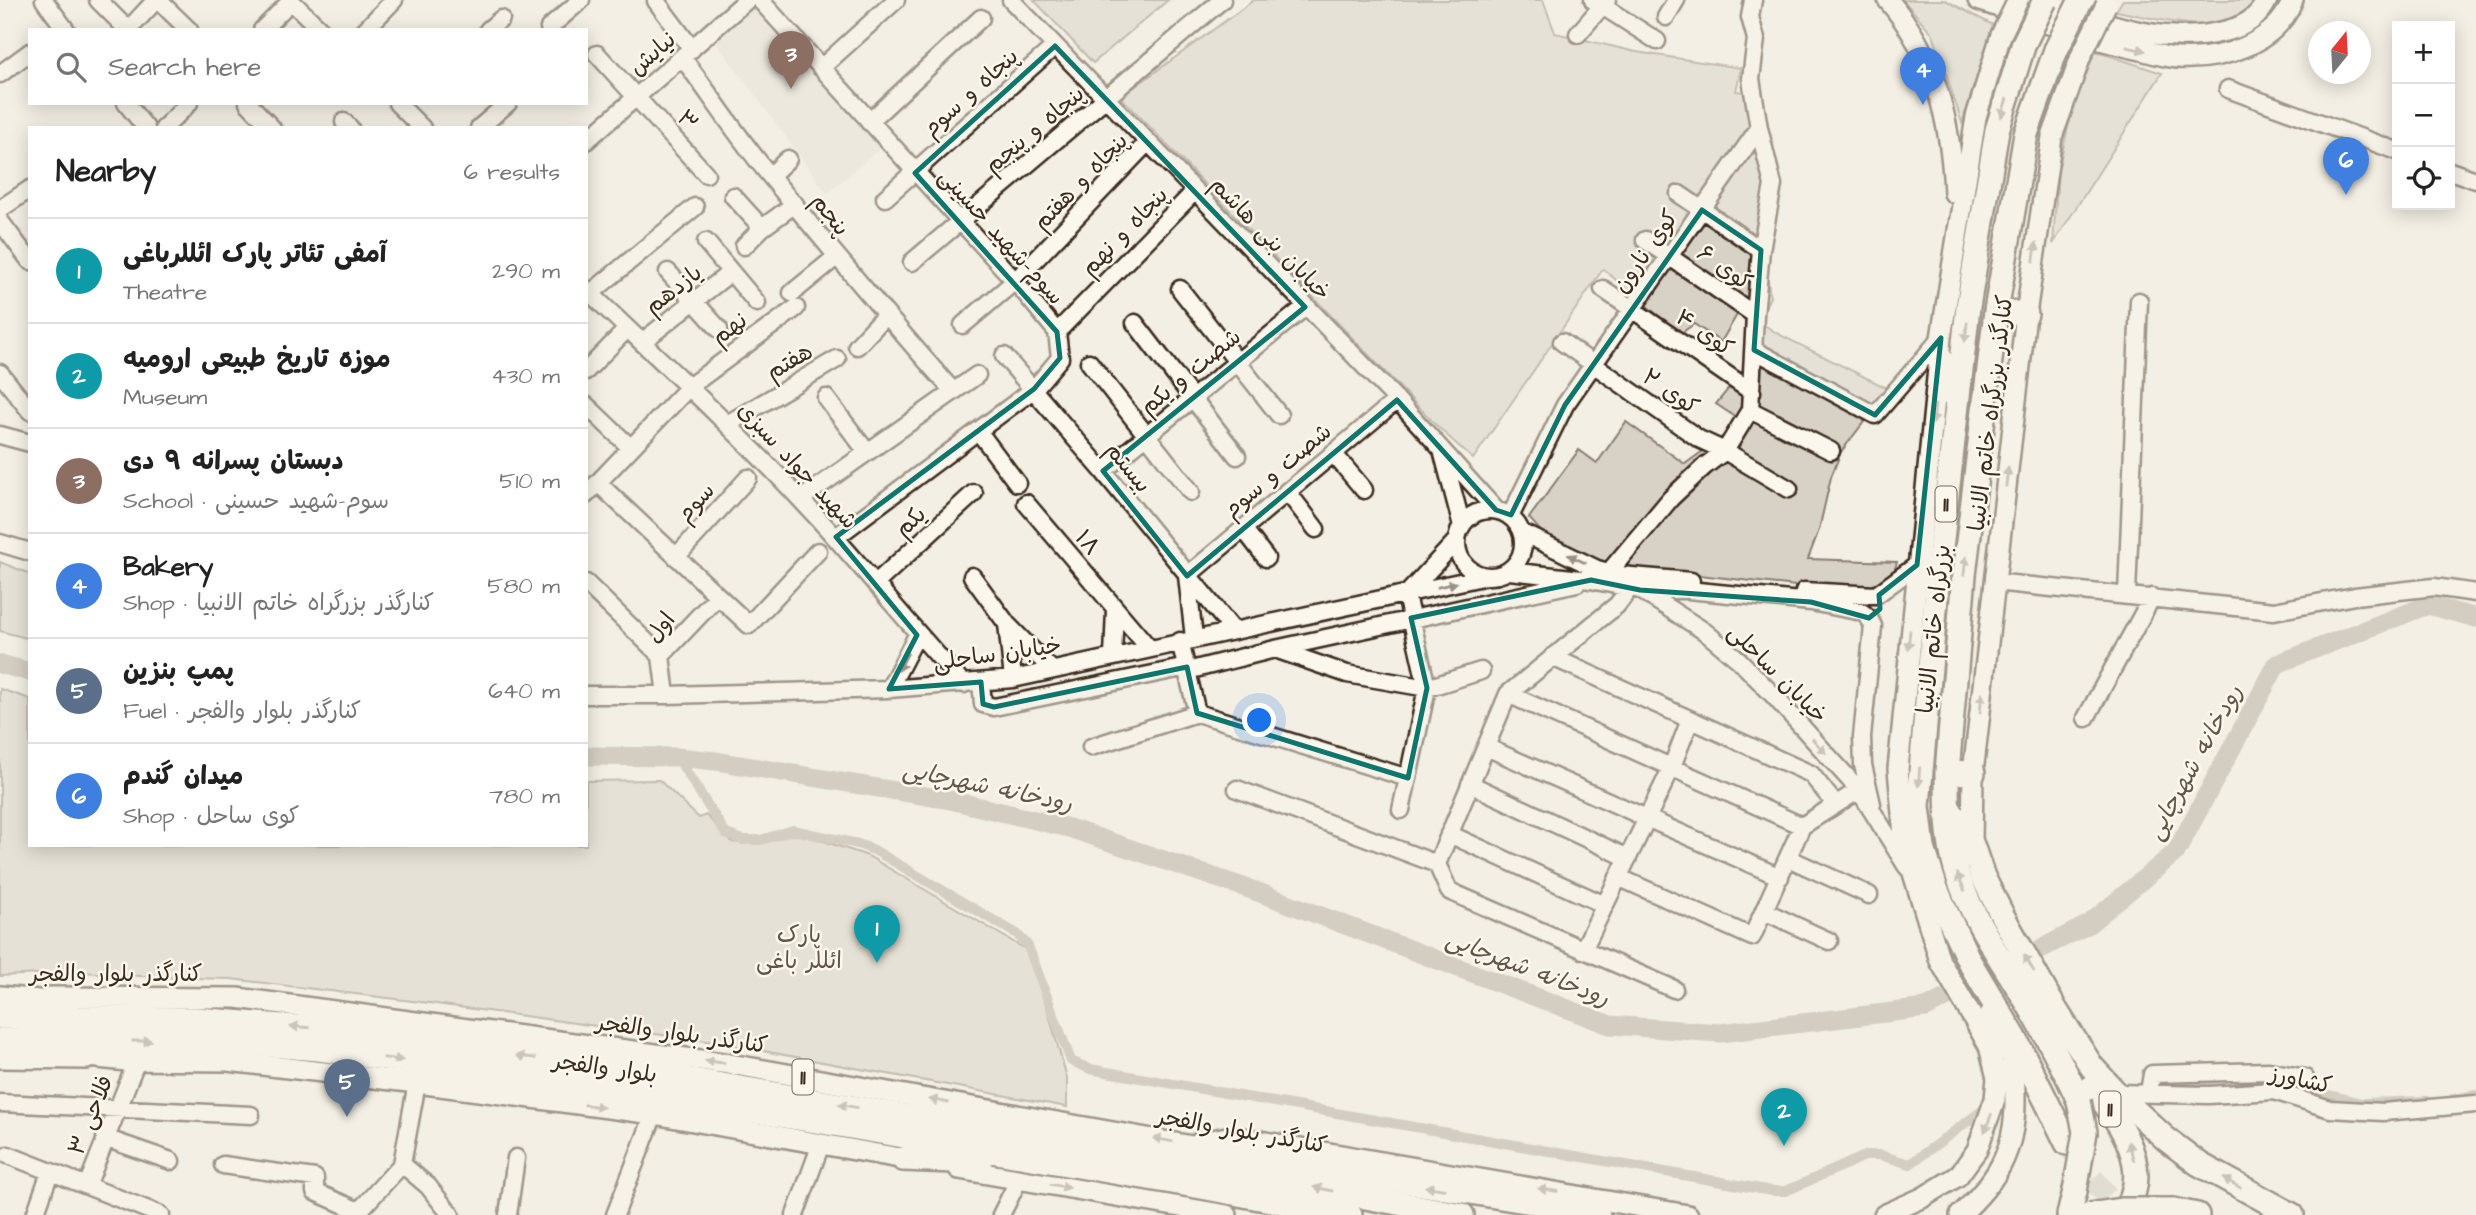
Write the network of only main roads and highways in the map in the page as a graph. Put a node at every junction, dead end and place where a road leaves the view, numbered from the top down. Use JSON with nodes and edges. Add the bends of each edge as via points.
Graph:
{"nodes":[{"id":1,"x":1888,"y":0,"type":"edge"},
{"id":2,"x":1978,"y":0,"type":"edge"},
{"id":3,"x":2018,"y":0,"type":"edge"},
{"id":4,"x":2037,"y":0,"type":"edge"},
{"id":5,"x":2045,"y":0,"type":"edge"},
{"id":6,"x":2081,"y":0,"type":"edge"},
{"id":7,"x":2267,"y":0,"type":"edge"},
{"id":8,"x":2293,"y":0,"type":"edge"},
{"id":9,"x":2108,"y":3,"type":"edge"},
{"id":10,"x":1956,"y":238,"type":"junction"},
{"id":11,"x":1996,"y":311,"type":"junction"},
{"id":12,"x":2026,"y":314,"type":"junction"},
{"id":13,"x":1940,"y":347,"type":"junction"},
{"id":14,"x":1957,"y":407,"type":"junction"},
{"id":15,"x":1928,"y":482,"type":"junction"},
{"id":16,"x":1928,"y":679,"type":"junction"},
{"id":17,"x":1947,"y":772,"type":"junction"},
{"id":18,"x":1973,"y":773,"type":"junction"},
{"id":19,"x":1899,"y":790,"type":"junction"},
{"id":20,"x":1947,"y":805,"type":"junction"},
{"id":21,"x":1972,"y":845,"type":"junction"},
{"id":22,"x":1954,"y":954,"type":"junction"},
{"id":23,"x":0,"y":997,"type":"edge"},
{"id":24,"x":2046,"y":1014,"type":"junction"},
{"id":25,"x":0,"y":1017,"type":"edge"},
{"id":26,"x":196,"y":1019,"type":"junction"},
{"id":27,"x":0,"y":1040,"type":"edge"},
{"id":28,"x":0,"y":1046,"type":"edge"},
{"id":29,"x":2002,"y":1048,"type":"junction"},
{"id":30,"x":0,"y":1058,"type":"edge"},
{"id":31,"x":137,"y":1060,"type":"junction"},
{"id":32,"x":990,"y":1132,"type":"junction"},
{"id":33,"x":1129,"y":1134,"type":"junction"},
{"id":34,"x":2067,"y":1143,"type":"tunnel mouth"},
{"id":35,"x":1191,"y":1145,"type":"junction"},
{"id":36,"x":903,"y":1159,"type":"junction"},
{"id":37,"x":1063,"y":1165,"type":"junction"},
{"id":38,"x":1203,"y":1177,"type":"junction"},
{"id":39,"x":1579,"y":1213,"type":"edge"},
{"id":40,"x":1227,"y":1215,"type":"edge"},
{"id":41,"x":1350,"y":1215,"type":"edge"},
{"id":42,"x":1462,"y":1215,"type":"edge"},
{"id":43,"x":1600,"y":1215,"type":"edge"},
{"id":44,"x":1688,"y":1215,"type":"edge"},
{"id":45,"x":1884,"y":1215,"type":"edge"},
{"id":46,"x":1960,"y":1215,"type":"edge"},
{"id":47,"x":2069,"y":1215,"type":"edge"},
{"id":48,"x":2090,"y":1215,"type":"edge"},
{"id":49,"x":2121,"y":1215,"type":"edge"},
{"id":50,"x":2197,"y":1215,"type":"edge"},
{"id":51,"x":2292,"y":1215,"type":"edge"}],
"edges":[{"from":1,"to":10,"type":"main road","via":[[1914,34],[1938,89],[1953,161]]},
{"from":2,"to":8,"type":"main road","one_way":true,"via":[[2107,43],[2176,58],[2203,57],[2254,44],[2276,28]]},
{"from":3,"to":10,"type":"main road","bridge":true,"via":[[2001,34],[1976,117]]},
{"from":4,"to":7,"type":"main road","via":[[2115,26],[2166,36],[2202,37],[2242,27]]},
{"from":5,"to":14,"type":"highway","name":"بزرگراه خاتم الانبیا","number":"11","one_way":true,"bridge":true,"via":[[2024,43],[1997,130]]},
{"from":6,"to":11,"type":"highway","name":"بزرگراه خاتم الانبیا","number":"11","bridge":true,"via":[[2056,50],[2026,134]]},
{"from":12,"to":9,"type":"main road","name":"کنارگذر بزرگراه خاتم الانبیا","one_way":true,"bridge":true,"via":[[2052,137],[2081,56]]},
{"from":10,"to":13,"type":"main road"},
{"from":11,"to":12,"type":"highway"},
{"from":17,"to":11,"type":"highway","name":"بزرگراه خاتم الانبیا","number":"11","one_way":true,"via":[[1964,575]]},
{"from":18,"to":12,"type":"main road","name":"کنارگذر بزرگراه خاتم الانبیا","one_way":true},
{"from":13,"to":14,"type":"highway"},
{"from":13,"to":15,"type":"main road","one_way":true},
{"from":14,"to":15,"type":"main road"},
{"from":14,"to":16,"type":"highway","name":"بزرگراه خاتم الانبیا","number":"11"},
{"from":15,"to":19,"type":"main road","one_way":true,"via":[[1900,739]]},
{"from":16,"to":19,"type":"main road","via":[[1914,709]]},
{"from":16,"to":22,"type":"highway","name":"بزرگراه خاتم الانبیا","number":"11","one_way":true,"via":[[1917,806],[1923,848]]},
{"from":17,"to":18,"type":"highway"},
{"from":17,"to":20,"type":"highway","name":"بزرگراه خاتم الانبیا","number":"11"},
{"from":18,"to":21,"type":"main road","name":"کنارگذر بزرگراه خاتم الانبیا"},
{"from":19,"to":22,"type":"main road","via":[[1905,847],[1916,883]]},
{"from":20,"to":21,"type":"highway","number":"11"},
{"from":24,"to":20,"type":"highway","name":"بزرگراه خاتم الانبیا","number":"11","one_way":true,"via":[[1989,944],[1957,873]]},
{"from":24,"to":21,"type":"highway","number":"11","one_way":true},
{"from":22,"to":29,"type":"highway","number":"11"},
{"from":23,"to":26,"type":"highway"},
{"from":33,"to":23,"type":"main road","name":"کنارگذر بلوار والفجر","number":"11","one_way":true,"via":[[730,1064],[237,998]]},
{"from":24,"to":47,"type":"highway","bridge":true,"via":[[2079,1101],[2085,1132]]},
{"from":49,"to":24,"type":"highway","number":"11","one_way":true,"via":[[2134,1187],[2134,1154],[2113,1113]]},
{"from":51,"to":24,"type":"highway","number":"11","one_way":true,"via":[[2199,1164],[2166,1139],[2116,1093]]},
{"from":25,"to":26,"type":"highway","name":"بلوار والفجر","number":"11"},
{"from":32,"to":26,"type":"highway","name":"بلوار والفجر","number":"11","one_way":true,"via":[[669,1076],[320,1029]]},
{"from":27,"to":37,"type":"highway","name":"بلوار والفجر","number":"11","one_way":true,"via":[[222,1041],[319,1049],[673,1098]]},
{"from":28,"to":31,"type":"highway"},
{"from":29,"to":34,"type":"highway","number":"11"},
{"from":29,"to":45,"type":"main road","number":"11","one_way":true,"via":[[1995,1099],[1977,1150],[1958,1176]]},
{"from":29,"to":46,"type":"main road","via":[[2015,1090],[2010,1147],[1990,1186]]},
{"from":30,"to":31,"type":"main road"},
{"from":31,"to":36,"type":"main road","one_way":true,"via":[[228,1061],[417,1083],[654,1114]]},
{"from":32,"to":33,"type":"main road"},
{"from":32,"to":38,"type":"highway","name":"بلوار والفجر","number":"11"},
{"from":35,"to":33,"type":"main road","name":"کنارگذر بلوار والفجر","number":"11","one_way":true},
{"from":39,"to":35,"type":"main road","name":"کنارگذر بلوار والفجر","number":"11","one_way":true},
{"from":44,"to":35,"type":"main road","one_way":true,"via":[[1231,1136]]},
{"from":36,"to":37,"type":"highway"},
{"from":36,"to":40,"type":"main road","one_way":true},
{"from":37,"to":38,"type":"highway","name":"بلوار والفجر","number":"11"},
{"from":38,"to":41,"type":"highway"},
{"from":42,"to":38,"type":"highway","one_way":true},
{"from":39,"to":43,"type":"main road","name":"کنارگذر بلوار والفجر","number":"11"},
{"from":48,"to":50,"type":"highway","bridge":true,"via":[[2173,1210]]}]}
